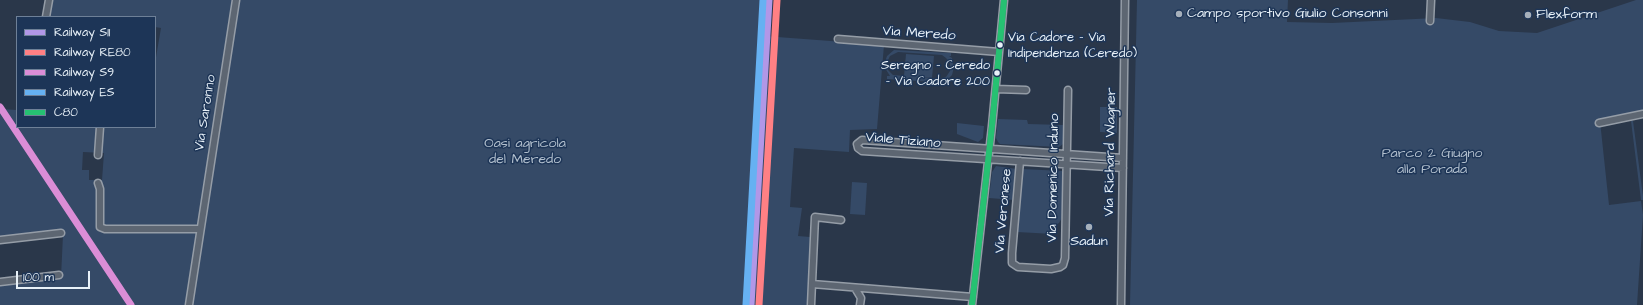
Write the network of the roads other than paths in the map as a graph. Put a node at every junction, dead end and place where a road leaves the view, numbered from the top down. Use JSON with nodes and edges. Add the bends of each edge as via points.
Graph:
{"nodes":[{"id":1,"x":49,"y":0,"type":"edge"},
{"id":2,"x":236,"y":0,"type":"edge"},
{"id":3,"x":1004,"y":0,"type":"edge"},
{"id":4,"x":1125,"y":0,"type":"edge"},
{"id":5,"x":1431,"y":0,"type":"edge"},
{"id":6,"x":46,"y":16,"type":"edge"},
{"id":7,"x":1430,"y":21,"type":"dead end"},
{"id":8,"x":838,"y":39,"type":"dead end"},
{"id":9,"x":999,"y":52,"type":"junction"},
{"id":10,"x":996,"y":89,"type":"junction"},
{"id":11,"x":1026,"y":90,"type":"dead end"},
{"id":12,"x":1068,"y":90,"type":"dead end"},
{"id":13,"x":1643,"y":114,"type":"edge"},
{"id":14,"x":1599,"y":123,"type":"dead end"},
{"id":15,"x":100,"y":128,"type":"edge"},
{"id":16,"x":989,"y":149,"type":"junction"},
{"id":17,"x":98,"y":155,"type":"dead end"},
{"id":18,"x":1067,"y":155,"type":"junction"},
{"id":19,"x":1123,"y":158,"type":"junction"},
{"id":20,"x":988,"y":159,"type":"junction"},
{"id":21,"x":1020,"y":161,"type":"junction"},
{"id":22,"x":1067,"y":164,"type":"junction"},
{"id":23,"x":1123,"y":168,"type":"junction"},
{"id":24,"x":98,"y":183,"type":"dead end"},
{"id":25,"x":842,"y":220,"type":"dead end"},
{"id":26,"x":200,"y":229,"type":"junction"},
{"id":27,"x":61,"y":233,"type":"dead end"},
{"id":28,"x":0,"y":240,"type":"edge"},
{"id":29,"x":1063,"y":265,"type":"joint"},
{"id":30,"x":59,"y":275,"type":"dead end"},
{"id":31,"x":0,"y":282,"type":"edge"},
{"id":32,"x":812,"y":284,"type":"junction"},
{"id":33,"x":855,"y":288,"type":"junction"},
{"id":34,"x":973,"y":298,"type":"junction"},
{"id":35,"x":189,"y":305,"type":"edge"},
{"id":36,"x":812,"y":305,"type":"edge"},
{"id":37,"x":860,"y":305,"type":"edge"},
{"id":38,"x":972,"y":305,"type":"edge"},
{"id":39,"x":1121,"y":305,"type":"edge"}],
"edges":[{"from":1,"to":6,"type":"street"},
{"from":2,"to":26,"type":"street","name":"Via Saronno"},
{"from":3,"to":9,"type":"street"},
{"from":4,"to":19,"type":"street","name":"Via Richard Wagner"},
{"from":5,"to":7,"type":"street"},
{"from":8,"to":9,"type":"street","name":"Via Meredo"},
{"from":9,"to":10,"type":"street"},
{"from":10,"to":11,"type":"street"},
{"from":10,"to":16,"type":"street"},
{"from":12,"to":18,"type":"street","name":"Via Domenico Induno"},
{"from":13,"to":14,"type":"street"},
{"from":15,"to":17,"type":"street"},
{"from":16,"to":18,"type":"street","name":"Viale Tiziano"},
{"from":16,"to":20,"type":"street"},
{"from":16,"to":20,"type":"street","name":"Viale Tiziano","via":[[862,140],[857,144],[862,151]]},
{"from":18,"to":19,"type":"street","name":"Viale Tiziano"},
{"from":18,"to":22,"type":"street","name":"Via Domenico Induno"},
{"from":19,"to":23,"type":"street","name":"Via Richard Wagner"},
{"from":20,"to":21,"type":"street","name":"Viale Tiziano"},
{"from":20,"to":34,"type":"street"},
{"from":21,"to":22,"type":"street","name":"Viale Tiziano"},
{"from":21,"to":29,"type":"street","name":"Via Veronese","via":[[1012,263],[1018,267],[1051,269]]},
{"from":22,"to":23,"type":"street","name":"Viale Tiziano"},
{"from":22,"to":29,"type":"street","name":"Via Domenico Induno"},
{"from":23,"to":39,"type":"street","name":"Via Richard Wagner"},
{"from":24,"to":26,"type":"street","via":[[100,227],[104,229]]},
{"from":25,"to":32,"type":"street","via":[[814,217]]},
{"from":26,"to":35,"type":"street","name":"Via Saronno"},
{"from":27,"to":28,"type":"street"},
{"from":30,"to":31,"type":"street"},
{"from":32,"to":33,"type":"street"},
{"from":32,"to":36,"type":"street"},
{"from":33,"to":34,"type":"street"},
{"from":33,"to":37,"type":"street","via":[[861,298]]},
{"from":34,"to":38,"type":"street"}]}
